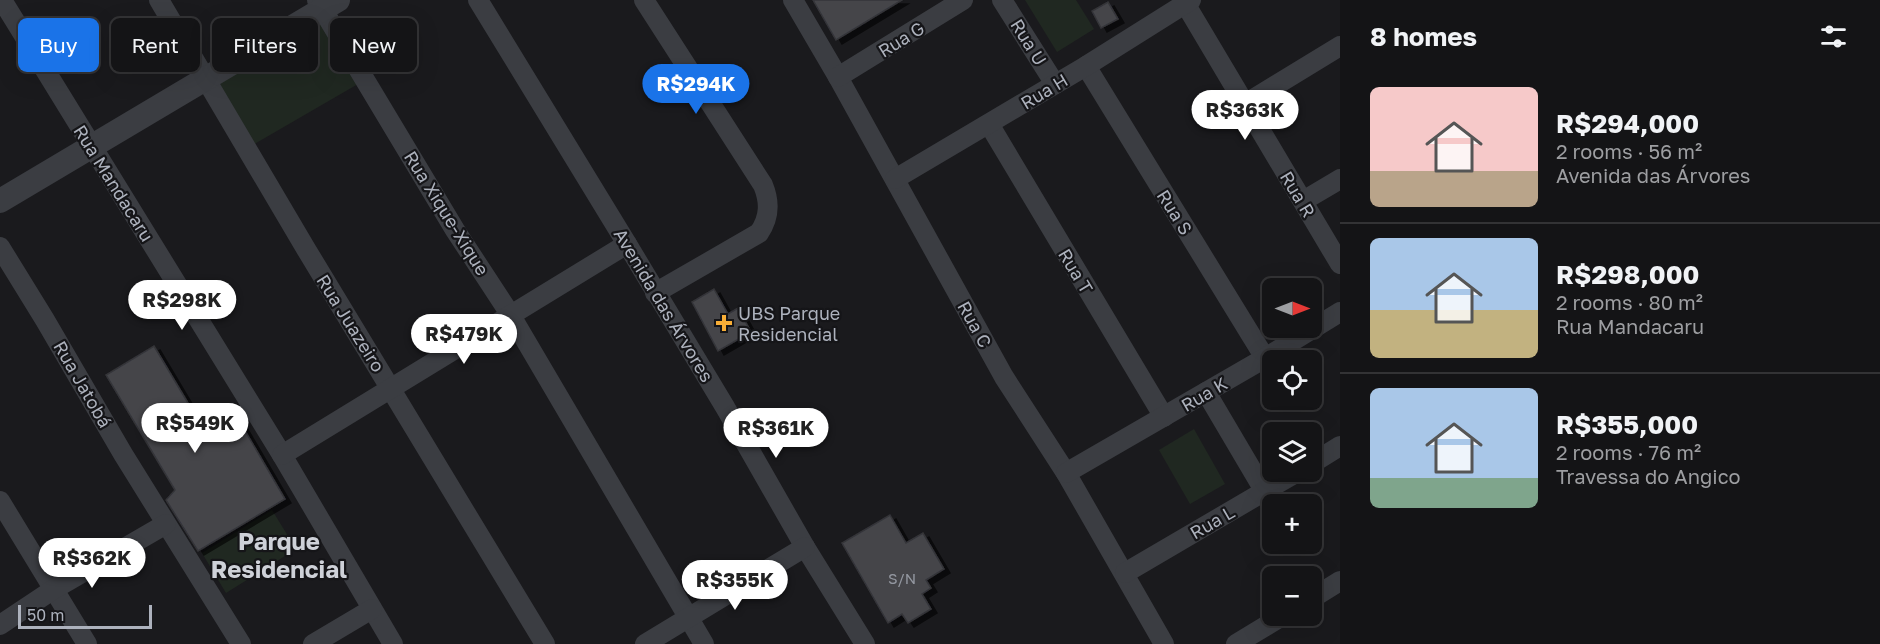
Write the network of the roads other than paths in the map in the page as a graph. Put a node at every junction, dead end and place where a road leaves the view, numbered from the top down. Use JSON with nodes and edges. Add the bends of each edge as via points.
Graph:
{"nodes":[{"id":1,"x":2,"y":0,"type":"edge"},
{"id":2,"x":159,"y":0,"type":"edge"},
{"id":3,"x":478,"y":0,"type":"edge"},
{"id":4,"x":644,"y":0,"type":"edge"},
{"id":5,"x":793,"y":0,"type":"edge"},
{"id":6,"x":963,"y":0,"type":"edge"},
{"id":7,"x":1002,"y":0,"type":"edge"},
{"id":8,"x":1186,"y":1,"type":"edge"},
{"id":9,"x":326,"y":3,"type":"edge"},
{"id":10,"x":1340,"y":46,"type":"edge"},
{"id":11,"x":1086,"y":66,"type":"junction"},
{"id":12,"x":838,"y":77,"type":"junction"},
{"id":13,"x":205,"y":80,"type":"junction"},
{"id":14,"x":1055,"y":84,"type":"junction"},
{"id":15,"x":1245,"y":104,"type":"junction"},
{"id":16,"x":989,"y":124,"type":"junction"},
{"id":17,"x":91,"y":147,"type":"junction"},
{"id":18,"x":895,"y":179,"type":"junction"},
{"id":19,"x":1340,"y":179,"type":"edge"},
{"id":20,"x":0,"y":201,"type":"edge"},
{"id":21,"x":1303,"y":201,"type":"junction"},
{"id":22,"x":627,"y":243,"type":"junction"},
{"id":23,"x":0,"y":247,"type":"edge"},
{"id":24,"x":1340,"y":264,"type":"edge"},
{"id":25,"x":655,"y":293,"type":"junction"},
{"id":26,"x":1340,"y":312,"type":"edge"},
{"id":27,"x":510,"y":314,"type":"junction"},
{"id":28,"x":1278,"y":350,"type":"edge"},
{"id":29,"x":1262,"y":353,"type":"edge"},
{"id":30,"x":1262,"y":360,"type":"edge"},
{"id":31,"x":392,"y":388,"type":"junction"},
{"id":32,"x":1206,"y":392,"type":"junction"},
{"id":33,"x":1164,"y":417,"type":"junction"},
{"id":34,"x":1340,"y":446,"type":"edge"},
{"id":35,"x":282,"y":455,"type":"junction"},
{"id":36,"x":1322,"y":457,"type":"edge"},
{"id":37,"x":1066,"y":473,"type":"junction"},
{"id":38,"x":1281,"y":482,"type":"edge"},
{"id":39,"x":1265,"y":492,"type":"junction"},
{"id":40,"x":0,"y":501,"type":"edge"},
{"id":41,"x":166,"y":524,"type":"junction"},
{"id":42,"x":805,"y":547,"type":"junction"},
{"id":43,"x":1125,"y":573,"type":"junction"},
{"id":44,"x":1340,"y":581,"type":"edge"},
{"id":45,"x":54,"y":589,"type":"junction"},
{"id":46,"x":1322,"y":592,"type":"edge"},
{"id":47,"x":372,"y":609,"type":"junction"},
{"id":48,"x":688,"y":618,"type":"junction"},
{"id":49,"x":0,"y":625,"type":"edge"},
{"id":50,"x":1266,"y":626,"type":"edge"},
{"id":51,"x":87,"y":644,"type":"edge"},
{"id":52,"x":241,"y":644,"type":"edge"},
{"id":53,"x":314,"y":644,"type":"edge"},
{"id":54,"x":393,"y":644,"type":"edge"},
{"id":55,"x":545,"y":644,"type":"edge"},
{"id":56,"x":645,"y":644,"type":"edge"},
{"id":57,"x":704,"y":644,"type":"edge"},
{"id":58,"x":865,"y":644,"type":"edge"},
{"id":59,"x":1164,"y":644,"type":"edge"},
{"id":60,"x":1236,"y":644,"type":"edge"}],
"edges":[{"from":1,"to":17,"type":"street","name":"Rua Mandacaru"},
{"from":2,"to":13,"type":"street","name":"Rua Juazeiro"},
{"from":3,"to":22,"type":"street","name":"Avenida das Árvores"},
{"from":4,"to":25,"type":"street","via":[[763,185],[768,201],[766,223],[759,233]]},
{"from":5,"to":12,"type":"street","name":"Rua C"},
{"from":6,"to":12,"type":"street","name":"Rua G"},
{"from":7,"to":14,"type":"street","name":"Rua U"},
{"from":8,"to":11,"type":"street","name":"Rua H"},
{"from":8,"to":15,"type":"street","name":"Rua R"},
{"from":9,"to":13,"type":"street"},
{"from":9,"to":27,"type":"street","name":"Rua Xique-Xique","via":[[455,230]]},
{"from":10,"to":15,"type":"street"},
{"from":11,"to":14,"type":"street","name":"Rua H"},
{"from":11,"to":29,"type":"street","name":"Rua S"},
{"from":12,"to":18,"type":"street","name":"Rua C"},
{"from":13,"to":17,"type":"street"},
{"from":13,"to":31,"type":"street","name":"Rua Juazeiro"},
{"from":14,"to":16,"type":"street","name":"Rua H"},
{"from":15,"to":21,"type":"street","name":"Rua R"},
{"from":16,"to":18,"type":"street","name":"Rua H"},
{"from":16,"to":33,"type":"street","name":"Rua T"},
{"from":17,"to":20,"type":"street"},
{"from":17,"to":35,"type":"street","name":"Rua Mandacaru"},
{"from":18,"to":37,"type":"street","name":"Rua C","via":[[1004,377]]},
{"from":19,"to":21,"type":"street"},
{"from":21,"to":24,"type":"street","name":"Rua R"},
{"from":22,"to":25,"type":"street","name":"Avenida das Árvores"},
{"from":22,"to":27,"type":"street"},
{"from":23,"to":41,"type":"street","name":"Rua Jatobá"},
{"from":25,"to":42,"type":"street","name":"Avenida das Árvores"},
{"from":26,"to":28,"type":"street","name":"Rua K"},
{"from":27,"to":31,"type":"street"},
{"from":27,"to":48,"type":"street","name":"Rua Xique-Xique"},
{"from":30,"to":32,"type":"street","name":"Rua K"},
{"from":31,"to":35,"type":"street"},
{"from":31,"to":55,"type":"street","name":"Rua Juazeiro"},
{"from":32,"to":33,"type":"street","name":"Rua K"},
{"from":32,"to":39,"type":"street"},
{"from":33,"to":37,"type":"street","name":"Rua K"},
{"from":34,"to":36,"type":"street"},
{"from":35,"to":47,"type":"street","name":"Rua Mandacaru"},
{"from":37,"to":43,"type":"street","name":"Rua C"},
{"from":38,"to":39,"type":"street","name":"Rua L"},
{"from":39,"to":43,"type":"street","name":"Rua L"},
{"from":40,"to":45,"type":"street"},
{"from":41,"to":45,"type":"street"},
{"from":41,"to":52,"type":"street","name":"Rua Jatobá"},
{"from":42,"to":48,"type":"street"},
{"from":42,"to":58,"type":"street","name":"Avenida das Árvores"},
{"from":43,"to":59,"type":"street","name":"Rua C"},
{"from":44,"to":46,"type":"street"},
{"from":45,"to":49,"type":"street"},
{"from":45,"to":51,"type":"street"},
{"from":47,"to":53,"type":"street"},
{"from":47,"to":54,"type":"street","name":"Rua Mandacaru"},
{"from":48,"to":56,"type":"street"},
{"from":48,"to":57,"type":"street","name":"Rua Xique-Xique"},
{"from":50,"to":60,"type":"street"}]}
